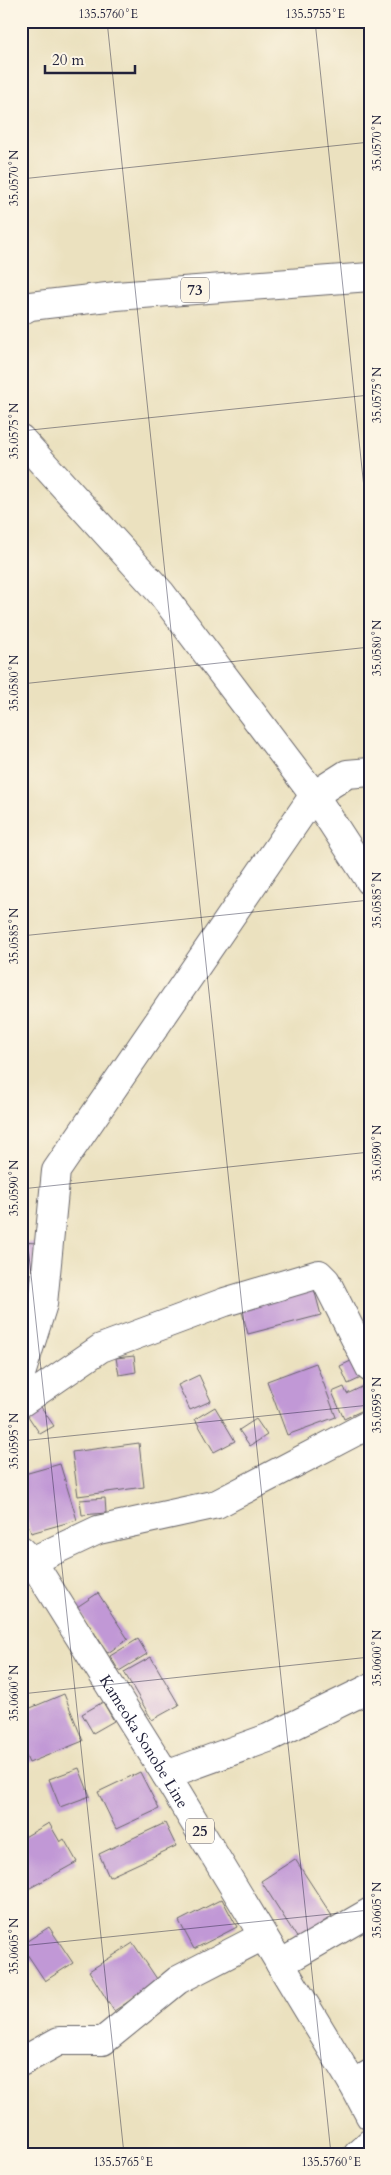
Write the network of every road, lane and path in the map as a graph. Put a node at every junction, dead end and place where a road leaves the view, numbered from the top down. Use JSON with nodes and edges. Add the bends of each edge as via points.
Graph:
{"nodes":[{"id":1,"x":370,"y":276,"type":"edge"},
{"id":2,"x":21,"y":310,"type":"edge"},
{"id":3,"x":21,"y":439,"type":"edge"},
{"id":4,"x":370,"y":772,"type":"edge"},
{"id":5,"x":314,"y":796,"type":"junction"},
{"id":6,"x":370,"y":881,"type":"edge"},
{"id":7,"x":370,"y":1368,"type":"edge"},
{"id":8,"x":21,"y":1374,"type":"edge"},
{"id":9,"x":21,"y":1403,"type":"edge"},
{"id":10,"x":370,"y":1424,"type":"edge"},
{"id":11,"x":27,"y":1556,"type":"edge"},
{"id":12,"x":370,"y":1688,"type":"edge"},
{"id":13,"x":166,"y":1775,"type":"junction"},
{"id":14,"x":370,"y":1912,"type":"edge"},
{"id":15,"x":264,"y":1936,"type":"junction"},
{"id":16,"x":280,"y":1964,"type":"junction"},
{"id":17,"x":21,"y":2062,"type":"edge"},
{"id":18,"x":361,"y":2079,"type":"edge"},
{"id":19,"x":370,"y":2116,"type":"edge"},
{"id":20,"x":370,"y":2143,"type":"edge"},
{"id":21,"x":358,"y":2154,"type":"edge"}],
"edges":[{"from":1,"to":2,"type":"street","number":"73","via":[[116,296],[30,306]]},
{"from":3,"to":5,"type":"street","via":[[161,593]]},
{"from":4,"to":5,"type":"street","via":[[347,774]]},
{"from":5,"to":6,"type":"street"},
{"from":5,"to":8,"type":"street","via":[[56,1171],[43,1304]]},
{"from":7,"to":9,"type":"street","via":[[326,1280],[318,1274],[226,1302],[101,1348]]},
{"from":10,"to":11,"type":"street","via":[[217,1504],[98,1530]]},
{"from":11,"to":13,"type":"street","name":"Kameoka Sonobe Line","number":"25"},
{"from":12,"to":13,"type":"street","via":[[268,1738]]},
{"from":13,"to":15,"type":"street","name":"Kameoka Sonobe Line","number":"25"},
{"from":14,"to":16,"type":"street"},
{"from":15,"to":16,"type":"street","name":"Kameoka Sonobe Line","number":"25"},
{"from":15,"to":17,"type":"street","via":[[178,1980],[103,2041],[59,2041]]},
{"from":16,"to":18,"type":"street","name":"Kameoka Sonobe Line","number":"25"},
{"from":18,"to":19,"type":"street","name":"Kameoka Sonobe Line","number":"25"},
{"from":20,"to":21,"type":"street"}]}
